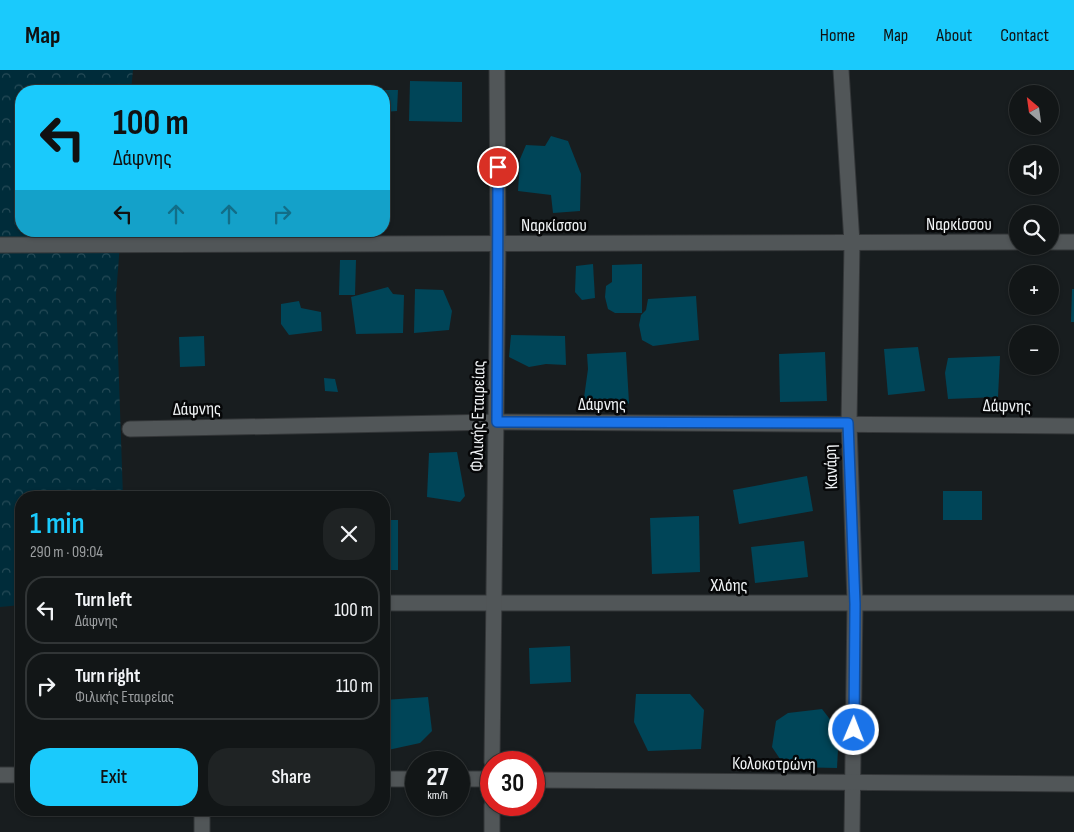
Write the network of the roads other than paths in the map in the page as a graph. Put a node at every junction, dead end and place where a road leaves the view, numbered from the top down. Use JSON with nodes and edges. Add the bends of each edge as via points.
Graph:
{"nodes":[{"id":1,"x":497,"y":70,"type":"edge"},
{"id":2,"x":841,"y":70,"type":"edge"},
{"id":3,"x":1009,"y":242,"type":"edge"},
{"id":4,"x":1059,"y":242,"type":"edge"},
{"id":5,"x":1074,"y":242,"type":"edge"},
{"id":6,"x":852,"y":243,"type":"junction"},
{"id":7,"x":498,"y":244,"type":"junction"},
{"id":8,"x":0,"y":245,"type":"edge"},
{"id":9,"x":497,"y":422,"type":"junction"},
{"id":10,"x":848,"y":423,"type":"junction"},
{"id":11,"x":1074,"y":426,"type":"edge"},
{"id":12,"x":130,"y":429,"type":"dead end"},
{"id":13,"x":390,"y":603,"type":"edge"},
{"id":14,"x":495,"y":603,"type":"junction"},
{"id":15,"x":855,"y":604,"type":"junction"},
{"id":16,"x":1074,"y":604,"type":"edge"},
{"id":17,"x":492,"y":751,"type":"edge"},
{"id":18,"x":0,"y":775,"type":"edge"},
{"id":19,"x":15,"y":776,"type":"edge"},
{"id":20,"x":390,"y":779,"type":"edge"},
{"id":21,"x":405,"y":779,"type":"edge"},
{"id":22,"x":545,"y":780,"type":"edge"},
{"id":23,"x":853,"y":784,"type":"junction"},
{"id":24,"x":1074,"y":784,"type":"edge"},
{"id":25,"x":202,"y":816,"type":"edge"},
{"id":26,"x":492,"y":816,"type":"edge"},
{"id":27,"x":202,"y":832,"type":"edge"},
{"id":28,"x":492,"y":832,"type":"edge"},
{"id":29,"x":852,"y":832,"type":"edge"}],
"edges":[{"from":1,"to":7,"type":"street","name":"Φιλικής Εταιρείας"},
{"from":2,"to":6,"type":"street","name":"Κανάρη"},
{"from":3,"to":6,"type":"street","name":"Ναρκίσσου"},
{"from":4,"to":5,"type":"street"},
{"from":6,"to":7,"type":"street","name":"Ναρκίσσου"},
{"from":6,"to":10,"type":"street","name":"Κανάρη"},
{"from":7,"to":8,"type":"street","name":"Ναρκίσσου"},
{"from":7,"to":9,"type":"street","name":"Φιλικής Εταιρείας"},
{"from":9,"to":10,"type":"street","name":"Δάφνης"},
{"from":9,"to":12,"type":"street","name":"Δάφνης"},
{"from":9,"to":14,"type":"street","name":"Φιλικής Εταιρείας"},
{"from":10,"to":11,"type":"street","name":"Δάφνης"},
{"from":10,"to":15,"type":"street","name":"Κανάρη"},
{"from":13,"to":14,"type":"street","name":"Χλόης"},
{"from":14,"to":15,"type":"street","name":"Χλόης"},
{"from":14,"to":17,"type":"street","name":"Φιλικής Εταιρείας"},
{"from":15,"to":16,"type":"street","name":"Χλόης"},
{"from":15,"to":23,"type":"street","name":"Κανάρη"},
{"from":18,"to":19,"type":"street"},
{"from":20,"to":21,"type":"street"},
{"from":22,"to":23,"type":"street","name":"Κολοκοτρώνη"},
{"from":23,"to":24,"type":"street","name":"Κολοκοτρώνη"},
{"from":23,"to":29,"type":"street","name":"Κανάρη"},
{"from":25,"to":27,"type":"street"},
{"from":26,"to":28,"type":"street"}]}
